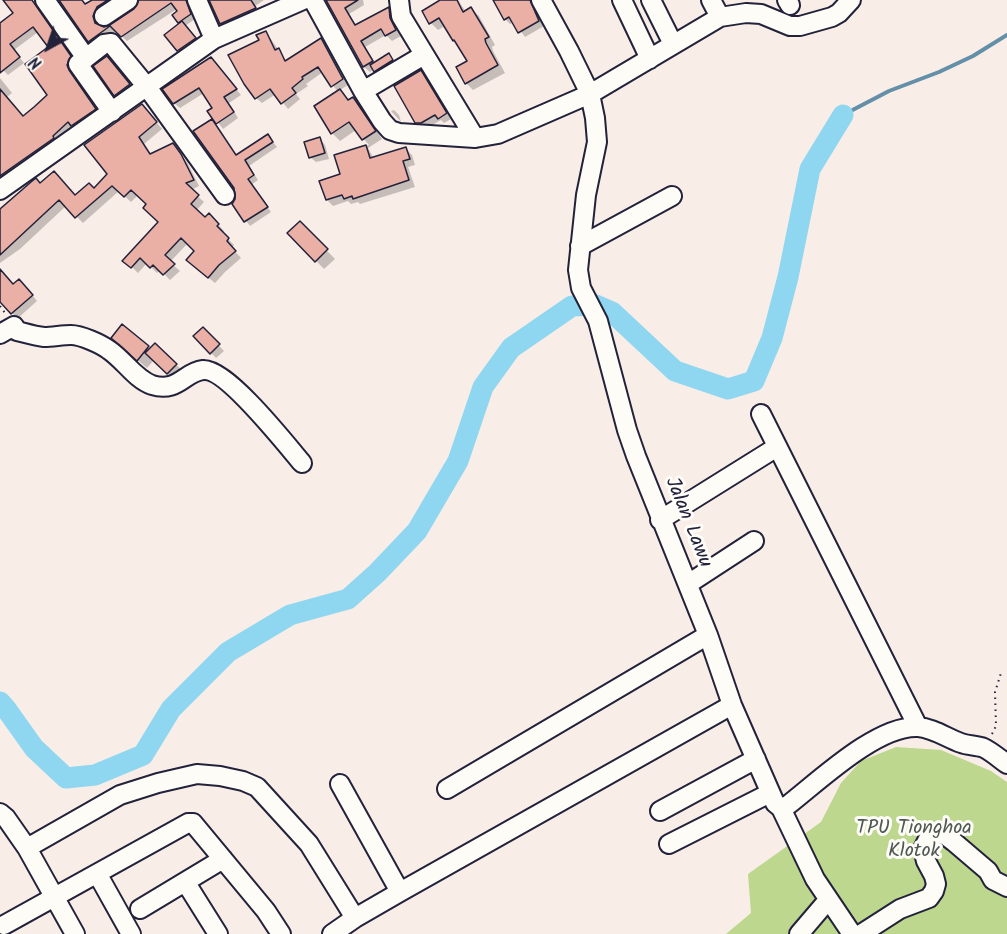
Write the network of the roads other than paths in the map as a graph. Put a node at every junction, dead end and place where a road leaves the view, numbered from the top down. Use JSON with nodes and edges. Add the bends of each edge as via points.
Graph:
{"nodes":[{"id":1,"x":45,"y":0,"type":"edge"},
{"id":2,"x":128,"y":0,"type":"edge"},
{"id":3,"x":196,"y":0,"type":"edge"},
{"id":4,"x":303,"y":0,"type":"edge"},
{"id":5,"x":313,"y":0,"type":"edge"},
{"id":6,"x":399,"y":0,"type":"edge"},
{"id":7,"x":541,"y":0,"type":"edge"},
{"id":8,"x":622,"y":0,"type":"edge"},
{"id":9,"x":651,"y":0,"type":"edge"},
{"id":10,"x":711,"y":0,"type":"edge"},
{"id":11,"x":851,"y":0,"type":"edge"},
{"id":12,"x":104,"y":16,"type":"dead end"},
{"id":13,"x":720,"y":17,"type":"junction"},
{"id":14,"x":214,"y":39,"type":"junction"},
{"id":15,"x":673,"y":44,"type":"junction"},
{"id":16,"x":424,"y":55,"type":"junction"},
{"id":17,"x":86,"y":58,"type":"junction"},
{"id":18,"x":650,"y":59,"type":"junction"},
{"id":19,"x":147,"y":87,"type":"junction"},
{"id":20,"x":363,"y":92,"type":"junction"},
{"id":21,"x":590,"y":94,"type":"junction"},
{"id":22,"x":112,"y":112,"type":"junction"},
{"id":23,"x":475,"y":138,"type":"junction"},
{"id":24,"x":0,"y":190,"type":"edge"},
{"id":25,"x":225,"y":195,"type":"dead end"},
{"id":26,"x":672,"y":196,"type":"dead end"},
{"id":27,"x":580,"y":246,"type":"junction"},
{"id":28,"x":0,"y":334,"type":"edge"},
{"id":29,"x":761,"y":414,"type":"dead end"},
{"id":30,"x":777,"y":447,"type":"junction"},
{"id":31,"x":302,"y":463,"type":"dead end"},
{"id":32,"x":660,"y":520,"type":"junction"},
{"id":33,"x":754,"y":541,"type":"dead end"},
{"id":34,"x":688,"y":584,"type":"junction"},
{"id":35,"x":708,"y":635,"type":"junction"},
{"id":36,"x":732,"y":705,"type":"junction"},
{"id":37,"x":918,"y":727,"type":"junction"},
{"id":38,"x":756,"y":759,"type":"junction"},
{"id":39,"x":1007,"y":764,"type":"edge"},
{"id":40,"x":340,"y":784,"type":"dead end"},
{"id":41,"x":447,"y":789,"type":"dead end"},
{"id":42,"x":776,"y":801,"type":"junction"},
{"id":43,"x":660,"y":811,"type":"dead end"},
{"id":44,"x":0,"y":813,"type":"edge"},
{"id":45,"x":669,"y":844,"type":"dead end"},
{"id":46,"x":27,"y":848,"type":"junction"},
{"id":47,"x":223,"y":859,"type":"junction"},
{"id":48,"x":98,"y":875,"type":"junction"},
{"id":49,"x":186,"y":883,"type":"junction"},
{"id":50,"x":1007,"y":887,"type":"edge"},
{"id":51,"x":400,"y":892,"type":"junction"},
{"id":52,"x":56,"y":897,"type":"junction"},
{"id":53,"x":828,"y":900,"type":"junction"},
{"id":54,"x":140,"y":909,"type":"dead end"},
{"id":55,"x":355,"y":918,"type":"junction"},
{"id":56,"x":4,"y":926,"type":"edge"},
{"id":57,"x":213,"y":932,"type":"edge"},
{"id":58,"x":75,"y":934,"type":"edge"},
{"id":59,"x":130,"y":934,"type":"edge"},
{"id":60,"x":281,"y":934,"type":"edge"},
{"id":61,"x":332,"y":934,"type":"edge"},
{"id":62,"x":799,"y":934,"type":"edge"},
{"id":63,"x":852,"y":934,"type":"edge"},
{"id":64,"x":861,"y":934,"type":"edge"}],
"edges":[{"from":1,"to":17,"type":"street"},
{"from":2,"to":12,"type":"street"},
{"from":3,"to":14,"type":"street"},
{"from":4,"to":14,"type":"street"},
{"from":5,"to":20,"type":"street"},
{"from":6,"to":16,"type":"street","via":[[401,16]]},
{"from":7,"to":21,"type":"street","name":"Jalan Lawu"},
{"from":8,"to":18,"type":"street"},
{"from":9,"to":15,"type":"street"},
{"from":10,"to":13,"type":"street"},
{"from":11,"to":13,"type":"street","via":[[832,17],[800,26],[761,14]]},
{"from":13,"to":15,"type":"street"},
{"from":14,"to":19,"type":"street"},
{"from":15,"to":18,"type":"street"},
{"from":16,"to":20,"type":"street"},
{"from":16,"to":23,"type":"street"},
{"from":17,"to":19,"type":"street","via":[[111,43]]},
{"from":17,"to":22,"type":"street","via":[[78,64]]},
{"from":18,"to":21,"type":"street"},
{"from":19,"to":22,"type":"street"},
{"from":19,"to":25,"type":"street"},
{"from":20,"to":23,"type":"street","via":[[390,130]]},
{"from":21,"to":23,"type":"street","via":[[498,134]]},
{"from":21,"to":27,"type":"street","name":"Jalan Lawu","via":[[597,142]]},
{"from":22,"to":24,"type":"street"},
{"from":26,"to":27,"type":"street"},
{"from":27,"to":32,"type":"street","name":"Jalan Lawu","via":[[581,288],[598,321],[627,430]]},
{"from":28,"to":31,"type":"street","via":[[14,326],[17,331],[44,337],[74,335],[109,349],[152,385],[180,383],[205,369],[220,376],[258,411]]},
{"from":29,"to":30,"type":"street"},
{"from":30,"to":32,"type":"street"},
{"from":30,"to":37,"type":"street"},
{"from":32,"to":34,"type":"street","name":"Jalan Lawu"},
{"from":33,"to":34,"type":"street"},
{"from":34,"to":35,"type":"street","name":"Jalan Lawu"},
{"from":35,"to":36,"type":"street","name":"Jalan Lawu"},
{"from":35,"to":41,"type":"street"},
{"from":36,"to":38,"type":"street","name":"Jalan Lawu"},
{"from":36,"to":51,"type":"street"},
{"from":37,"to":39,"type":"street","via":[[985,748]]},
{"from":37,"to":42,"type":"street","via":[[883,735],[840,763],[788,806]]},
{"from":38,"to":42,"type":"street","name":"Jalan Lawu"},
{"from":38,"to":43,"type":"street"},
{"from":40,"to":51,"type":"street"},
{"from":42,"to":45,"type":"street"},
{"from":42,"to":53,"type":"street","name":"Jalan Lawu"},
{"from":44,"to":46,"type":"street"},
{"from":46,"to":52,"type":"street"},
{"from":46,"to":55,"type":"street","via":[[120,795],[197,774],[220,776],[257,787],[309,844]]},
{"from":47,"to":48,"type":"street","via":[[196,825],[188,823]]},
{"from":47,"to":49,"type":"street"},
{"from":47,"to":60,"type":"street"},
{"from":48,"to":52,"type":"street"},
{"from":48,"to":59,"type":"street"},
{"from":49,"to":54,"type":"street"},
{"from":49,"to":57,"type":"street"},
{"from":50,"to":64,"type":"street","via":[[993,880],[979,862],[945,835],[937,834],[928,839],[923,849],[936,884],[929,898],[900,909]]},
{"from":51,"to":55,"type":"street"},
{"from":52,"to":56,"type":"street"},
{"from":52,"to":58,"type":"street"},
{"from":53,"to":62,"type":"street"},
{"from":53,"to":63,"type":"street","name":"Jalan Lawu"},
{"from":55,"to":61,"type":"street"}]}
